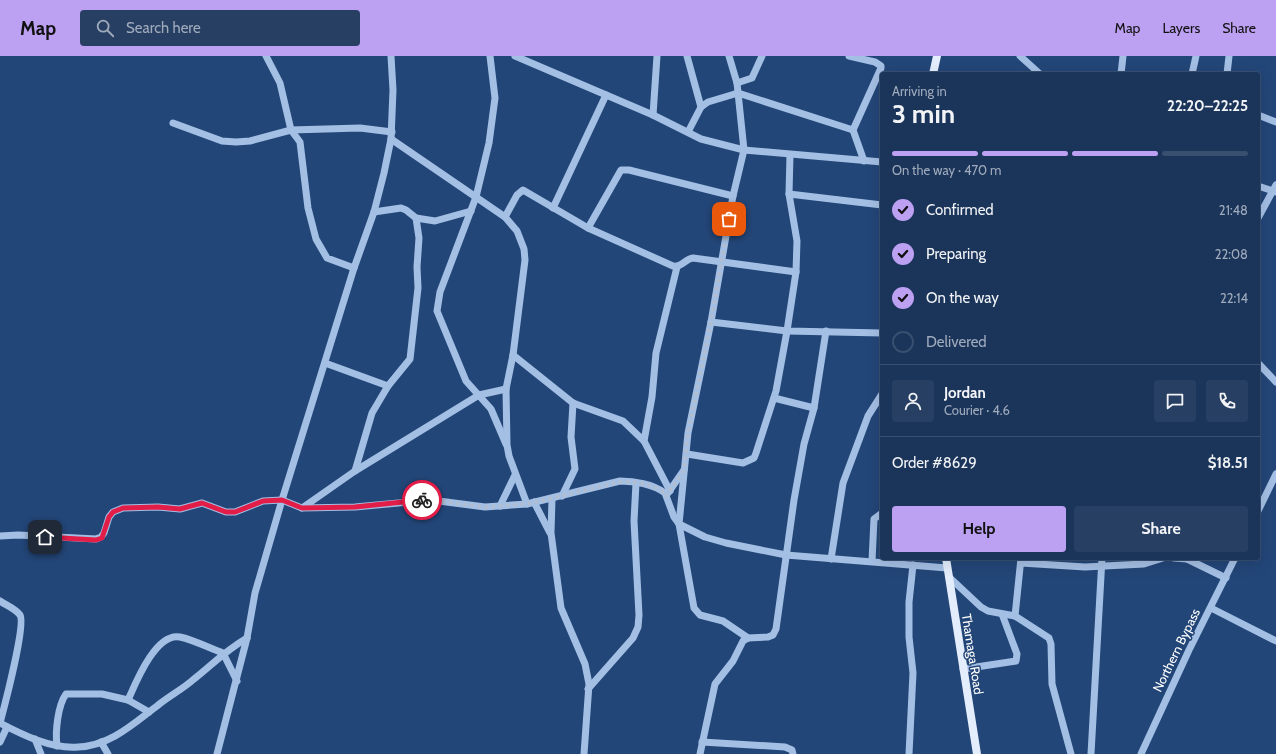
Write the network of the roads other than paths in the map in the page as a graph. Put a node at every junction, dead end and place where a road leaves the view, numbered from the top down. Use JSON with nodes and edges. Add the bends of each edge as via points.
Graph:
{"nodes":[{"id":1,"x":266,"y":56,"type":"edge"},
{"id":2,"x":391,"y":56,"type":"edge"},
{"id":3,"x":490,"y":56,"type":"edge"},
{"id":4,"x":515,"y":56,"type":"edge"},
{"id":5,"x":657,"y":56,"type":"edge"},
{"id":6,"x":687,"y":56,"type":"edge"},
{"id":7,"x":730,"y":56,"type":"edge"},
{"id":8,"x":762,"y":56,"type":"edge"},
{"id":9,"x":849,"y":56,"type":"edge"},
{"id":10,"x":937,"y":56,"type":"edge"},
{"id":11,"x":1020,"y":56,"type":"edge"},
{"id":12,"x":1123,"y":56,"type":"edge"},
{"id":13,"x":1196,"y":56,"type":"edge"},
{"id":14,"x":1229,"y":56,"type":"edge"},
{"id":15,"x":933,"y":72,"type":"edge"},
{"id":16,"x":1038,"y":72,"type":"edge"},
{"id":17,"x":1121,"y":72,"type":"edge"},
{"id":18,"x":1192,"y":72,"type":"edge"},
{"id":19,"x":1226,"y":72,"type":"edge"},
{"id":20,"x":737,"y":83,"type":"junction"},
{"id":21,"x":738,"y":93,"type":"junction"},
{"id":22,"x":606,"y":95,"type":"junction"},
{"id":23,"x":701,"y":107,"type":"junction"},
{"id":24,"x":653,"y":115,"type":"junction"},
{"id":25,"x":1260,"y":117,"type":"edge"},
{"id":26,"x":1276,"y":122,"type":"edge"},
{"id":27,"x":173,"y":123,"type":"dead end"},
{"id":28,"x":291,"y":130,"type":"junction"},
{"id":29,"x":853,"y":130,"type":"junction"},
{"id":30,"x":688,"y":132,"type":"junction"},
{"id":31,"x":392,"y":136,"type":"junction"},
{"id":32,"x":744,"y":150,"type":"junction"},
{"id":33,"x":790,"y":155,"type":"junction"},
{"id":34,"x":864,"y":161,"type":"junction"},
{"id":35,"x":880,"y":162,"type":"edge"},
{"id":36,"x":1260,"y":186,"type":"edge"},
{"id":37,"x":1275,"y":189,"type":"edge"},
{"id":38,"x":789,"y":194,"type":"junction"},
{"id":39,"x":733,"y":196,"type":"junction"},
{"id":40,"x":476,"y":197,"type":"junction"},
{"id":41,"x":880,"y":205,"type":"edge"},
{"id":42,"x":553,"y":208,"type":"junction"},
{"id":43,"x":471,"y":211,"type":"junction"},
{"id":44,"x":374,"y":212,"type":"junction"},
{"id":45,"x":1260,"y":215,"type":"edge"},
{"id":46,"x":505,"y":217,"type":"junction"},
{"id":47,"x":416,"y":218,"type":"junction"},
{"id":48,"x":588,"y":228,"type":"junction"},
{"id":49,"x":721,"y":263,"type":"junction"},
{"id":50,"x":677,"y":267,"type":"junction"},
{"id":51,"x":354,"y":268,"type":"junction"},
{"id":52,"x":796,"y":272,"type":"junction"},
{"id":53,"x":711,"y":322,"type":"junction"},
{"id":54,"x":787,"y":331,"type":"junction"},
{"id":55,"x":826,"y":332,"type":"junction"},
{"id":56,"x":880,"y":333,"type":"edge"},
{"id":57,"x":513,"y":355,"type":"junction"},
{"id":58,"x":325,"y":363,"type":"junction"},
{"id":59,"x":1260,"y":365,"type":"edge"},
{"id":60,"x":1276,"y":382,"type":"edge"},
{"id":61,"x":388,"y":386,"type":"junction"},
{"id":62,"x":506,"y":389,"type":"junction"},
{"id":63,"x":479,"y":395,"type":"junction"},
{"id":64,"x":880,"y":397,"type":"edge"},
{"id":65,"x":774,"y":398,"type":"junction"},
{"id":66,"x":573,"y":403,"type":"junction"},
{"id":67,"x":814,"y":408,"type":"junction"},
{"id":68,"x":644,"y":441,"type":"junction"},
{"id":69,"x":507,"y":445,"type":"junction"},
{"id":70,"x":687,"y":454,"type":"junction"},
{"id":71,"x":684,"y":470,"type":"junction"},
{"id":72,"x":355,"y":471,"type":"junction"},
{"id":73,"x":1276,"y":474,"type":"edge"},
{"id":74,"x":515,"y":475,"type":"junction"},
{"id":75,"x":636,"y":483,"type":"junction"},
{"id":76,"x":668,"y":493,"type":"junction"},
{"id":77,"x":562,"y":496,"type":"junction"},
{"id":78,"x":552,"y":499,"type":"junction"},
{"id":79,"x":282,"y":500,"type":"junction"},
{"id":80,"x":531,"y":503,"type":"junction"},
{"id":81,"x":500,"y":506,"type":"junction"},
{"id":82,"x":1260,"y":507,"type":"edge"},
{"id":83,"x":302,"y":508,"type":"junction"},
{"id":84,"x":880,"y":514,"type":"edge"},
{"id":85,"x":679,"y":524,"type":"junction"},
{"id":86,"x":550,"y":533,"type":"junction"},
{"id":87,"x":0,"y":536,"type":"edge"},
{"id":88,"x":786,"y":555,"type":"junction"},
{"id":89,"x":831,"y":559,"type":"junction"},
{"id":90,"x":946,"y":560,"type":"edge"},
{"id":91,"x":1021,"y":560,"type":"edge"},
{"id":92,"x":1102,"y":560,"type":"edge"},
{"id":93,"x":1188,"y":560,"type":"edge"},
{"id":94,"x":1234,"y":560,"type":"edge"},
{"id":95,"x":872,"y":561,"type":"junction"},
{"id":96,"x":1144,"y":561,"type":"edge"},
{"id":97,"x":913,"y":566,"type":"junction"},
{"id":98,"x":1102,"y":566,"type":"junction"},
{"id":99,"x":948,"y":573,"type":"junction"},
{"id":100,"x":1226,"y":578,"type":"junction"},
{"id":101,"x":0,"y":601,"type":"edge"},
{"id":102,"x":1211,"y":608,"type":"junction"},
{"id":103,"x":1002,"y":614,"type":"junction"},
{"id":104,"x":1015,"y":616,"type":"junction"},
{"id":105,"x":247,"y":638,"type":"junction"},
{"id":106,"x":748,"y":638,"type":"junction"},
{"id":107,"x":1276,"y":641,"type":"edge"},
{"id":108,"x":223,"y":653,"type":"junction"},
{"id":109,"x":964,"y":669,"type":"junction"},
{"id":110,"x":237,"y":681,"type":"junction"},
{"id":111,"x":588,"y":689,"type":"junction"},
{"id":112,"x":128,"y":700,"type":"junction"},
{"id":113,"x":149,"y":712,"type":"junction"},
{"id":114,"x":3,"y":724,"type":"edge"},
{"id":115,"x":36,"y":739,"type":"junction"},
{"id":116,"x":0,"y":742,"type":"edge"},
{"id":117,"x":101,"y":742,"type":"junction"},
{"id":118,"x":702,"y":742,"type":"junction"},
{"id":119,"x":57,"y":746,"type":"junction"},
{"id":120,"x":78,"y":747,"type":"junction"},
{"id":121,"x":41,"y":754,"type":"edge"},
{"id":122,"x":68,"y":754,"type":"edge"},
{"id":123,"x":108,"y":754,"type":"edge"},
{"id":124,"x":217,"y":754,"type":"edge"},
{"id":125,"x":584,"y":754,"type":"edge"},
{"id":126,"x":700,"y":754,"type":"edge"},
{"id":127,"x":793,"y":754,"type":"edge"},
{"id":128,"x":910,"y":754,"type":"edge"},
{"id":129,"x":977,"y":754,"type":"edge"},
{"id":130,"x":1071,"y":754,"type":"edge"},
{"id":131,"x":1091,"y":754,"type":"edge"},
{"id":132,"x":1141,"y":754,"type":"edge"}],
"edges":[{"from":1,"to":28,"type":"street","via":[[280,83]]},
{"from":2,"to":31,"type":"street"},
{"from":3,"to":40,"type":"street","via":[[495,98],[489,143]]},
{"from":4,"to":22,"type":"street"},
{"from":5,"to":24,"type":"street"},
{"from":6,"to":23,"type":"street"},
{"from":7,"to":20,"type":"street"},
{"from":8,"to":20,"type":"street","via":[[752,78]]},
{"from":9,"to":29,"type":"street","via":[[881,66]]},
{"from":10,"to":15,"type":"main road"},
{"from":11,"to":16,"type":"street"},
{"from":12,"to":17,"type":"street"},
{"from":13,"to":18,"type":"street"},
{"from":14,"to":19,"type":"street"},
{"from":20,"to":21,"type":"street"},
{"from":21,"to":23,"type":"street","via":[[708,102]]},
{"from":21,"to":29,"type":"street"},
{"from":21,"to":32,"type":"street"},
{"from":22,"to":24,"type":"street"},
{"from":22,"to":42,"type":"street"},
{"from":23,"to":30,"type":"street"},
{"from":24,"to":30,"type":"street"},
{"from":25,"to":26,"type":"street"},
{"from":27,"to":28,"type":"street","via":[[222,141],[236,142],[250,142]]},
{"from":28,"to":31,"type":"street","via":[[360,128]]},
{"from":28,"to":51,"type":"street","via":[[300,143],[308,208],[316,239],[327,258]]},
{"from":29,"to":34,"type":"street"},
{"from":30,"to":32,"type":"street","via":[[701,139]]},
{"from":31,"to":40,"type":"street"},
{"from":31,"to":44,"type":"street"},
{"from":32,"to":33,"type":"street"},
{"from":32,"to":39,"type":"street"},
{"from":33,"to":34,"type":"street"},
{"from":33,"to":38,"type":"street"},
{"from":34,"to":35,"type":"street"},
{"from":36,"to":37,"type":"street"},
{"from":37,"to":45,"type":"street"},
{"from":38,"to":41,"type":"street"},
{"from":38,"to":52,"type":"street","via":[[797,241]]},
{"from":39,"to":48,"type":"street","via":[[622,170]]},
{"from":39,"to":49,"type":"street"},
{"from":40,"to":43,"type":"street"},
{"from":40,"to":46,"type":"street"},
{"from":42,"to":46,"type":"street","via":[[523,190],[517,195]]},
{"from":42,"to":48,"type":"street"},
{"from":43,"to":47,"type":"street","via":[[441,221]]},
{"from":43,"to":63,"type":"street","via":[[440,292],[437,311],[466,380]]},
{"from":44,"to":47,"type":"street","via":[[401,208]]},
{"from":44,"to":51,"type":"street"},
{"from":46,"to":57,"type":"street","via":[[517,231],[525,260]]},
{"from":47,"to":61,"type":"street","via":[[419,238],[418,288],[410,359]]},
{"from":48,"to":50,"type":"street"},
{"from":49,"to":50,"type":"street","via":[[689,258]]},
{"from":49,"to":52,"type":"street"},
{"from":49,"to":53,"type":"street"},
{"from":50,"to":68,"type":"street","via":[[659,338]]},
{"from":51,"to":58,"type":"street"},
{"from":52,"to":54,"type":"street"},
{"from":53,"to":54,"type":"street"},
{"from":53,"to":70,"type":"street","via":[[688,433]]},
{"from":54,"to":55,"type":"street"},
{"from":54,"to":65,"type":"street"},
{"from":55,"to":56,"type":"street"},
{"from":55,"to":67,"type":"street"},
{"from":57,"to":62,"type":"street"},
{"from":57,"to":66,"type":"street"},
{"from":58,"to":61,"type":"street"},
{"from":58,"to":79,"type":"street"},
{"from":59,"to":60,"type":"street"},
{"from":61,"to":72,"type":"street","via":[[372,413]]},
{"from":62,"to":63,"type":"street"},
{"from":62,"to":69,"type":"street"},
{"from":63,"to":69,"type":"street","via":[[491,409]]},
{"from":63,"to":72,"type":"street"},
{"from":64,"to":89,"type":"street","via":[[868,416],[844,483]]},
{"from":65,"to":67,"type":"street"},
{"from":65,"to":70,"type":"street","via":[[756,453],[749,461],[743,463]]},
{"from":66,"to":68,"type":"street","via":[[623,421]]},
{"from":66,"to":77,"type":"street","via":[[571,437],[575,469]]},
{"from":67,"to":88,"type":"street","via":[[804,444]]},
{"from":68,"to":76,"type":"street"},
{"from":69,"to":74,"type":"street"},
{"from":70,"to":71,"type":"street"},
{"from":71,"to":76,"type":"street"},
{"from":71,"to":85,"type":"street"},
{"from":72,"to":83,"type":"street"},
{"from":73,"to":82,"type":"street"},
{"from":74,"to":80,"type":"street"},
{"from":74,"to":81,"type":"street"},
{"from":75,"to":76,"type":"street"},
{"from":75,"to":77,"type":"street","via":[[620,482]]},
{"from":75,"to":111,"type":"street","via":[[634,521],[638,627],[633,638]]},
{"from":76,"to":85,"type":"street","via":[[674,517]]},
{"from":77,"to":78,"type":"street"},
{"from":78,"to":80,"type":"street"},
{"from":78,"to":86,"type":"street"},
{"from":79,"to":83,"type":"street"},
{"from":79,"to":87,"type":"street","via":[[263,501],[235,512],[226,512],[202,503],[180,509],[123,508],[113,512],[106,523],[102,538],[96,540]]},
{"from":79,"to":105,"type":"street","via":[[255,593]]},
{"from":80,"to":81,"type":"street"},
{"from":80,"to":86,"type":"street"},
{"from":81,"to":83,"type":"street","via":[[485,507],[431,500],[355,507]]},
{"from":84,"to":95,"type":"street","via":[[874,519],[872,526]]},
{"from":85,"to":88,"type":"street","via":[[726,543]]},
{"from":85,"to":106,"type":"street","via":[[694,608],[700,615],[723,621]]},
{"from":86,"to":111,"type":"street","via":[[561,608],[585,664]]},
{"from":88,"to":89,"type":"street"},
{"from":88,"to":106,"type":"street","via":[[776,630],[768,637]]},
{"from":89,"to":95,"type":"street"},
{"from":90,"to":99,"type":"main road","name":"Thamaga Road"},
{"from":91,"to":98,"type":"street"},
{"from":91,"to":104,"type":"street"},
{"from":92,"to":98,"type":"street"},
{"from":93,"to":100,"type":"street"},
{"from":94,"to":100,"type":"street","name":"Northern Bypass"},
{"from":95,"to":97,"type":"street"},
{"from":96,"to":98,"type":"street"},
{"from":97,"to":99,"type":"street"},
{"from":97,"to":128,"type":"street","via":[[909,602],[913,673]]},
{"from":98,"to":131,"type":"street"},
{"from":99,"to":103,"type":"street","via":[[981,607]]},
{"from":99,"to":109,"type":"main road","name":"Thamaga Road"},
{"from":100,"to":102,"type":"street","name":"Northern Bypass"},
{"from":101,"to":114,"type":"street","via":[[18,612],[22,620]]},
{"from":102,"to":107,"type":"street"},
{"from":102,"to":132,"type":"street","name":"Northern Bypass"},
{"from":103,"to":104,"type":"street"},
{"from":103,"to":109,"type":"street","via":[[1017,654],[1016,660]]},
{"from":104,"to":130,"type":"street","via":[[1049,638],[1052,644],[1052,684]]},
{"from":105,"to":108,"type":"street"},
{"from":105,"to":110,"type":"street"},
{"from":106,"to":118,"type":"street","via":[[743,641],[733,661],[715,684]]},
{"from":108,"to":110,"type":"street"},
{"from":108,"to":112,"type":"street","via":[[179,637],[168,638],[145,664]]},
{"from":108,"to":113,"type":"street","via":[[193,680]]},
{"from":109,"to":129,"type":"main road","name":"Thamaga Road"},
{"from":110,"to":124,"type":"street"},
{"from":111,"to":125,"type":"street"},
{"from":112,"to":113,"type":"street"},
{"from":112,"to":119,"type":"street","via":[[102,694],[66,694],[56,731]]},
{"from":113,"to":117,"type":"street","via":[[118,735]]},
{"from":114,"to":115,"type":"street"},
{"from":114,"to":116,"type":"street"},
{"from":115,"to":119,"type":"street"},
{"from":115,"to":121,"type":"street"},
{"from":117,"to":120,"type":"street"},
{"from":117,"to":123,"type":"street"},
{"from":118,"to":126,"type":"street"},
{"from":118,"to":127,"type":"street","via":[[785,747],[792,750]]},
{"from":119,"to":120,"type":"street"},
{"from":120,"to":122,"type":"street"}]}
